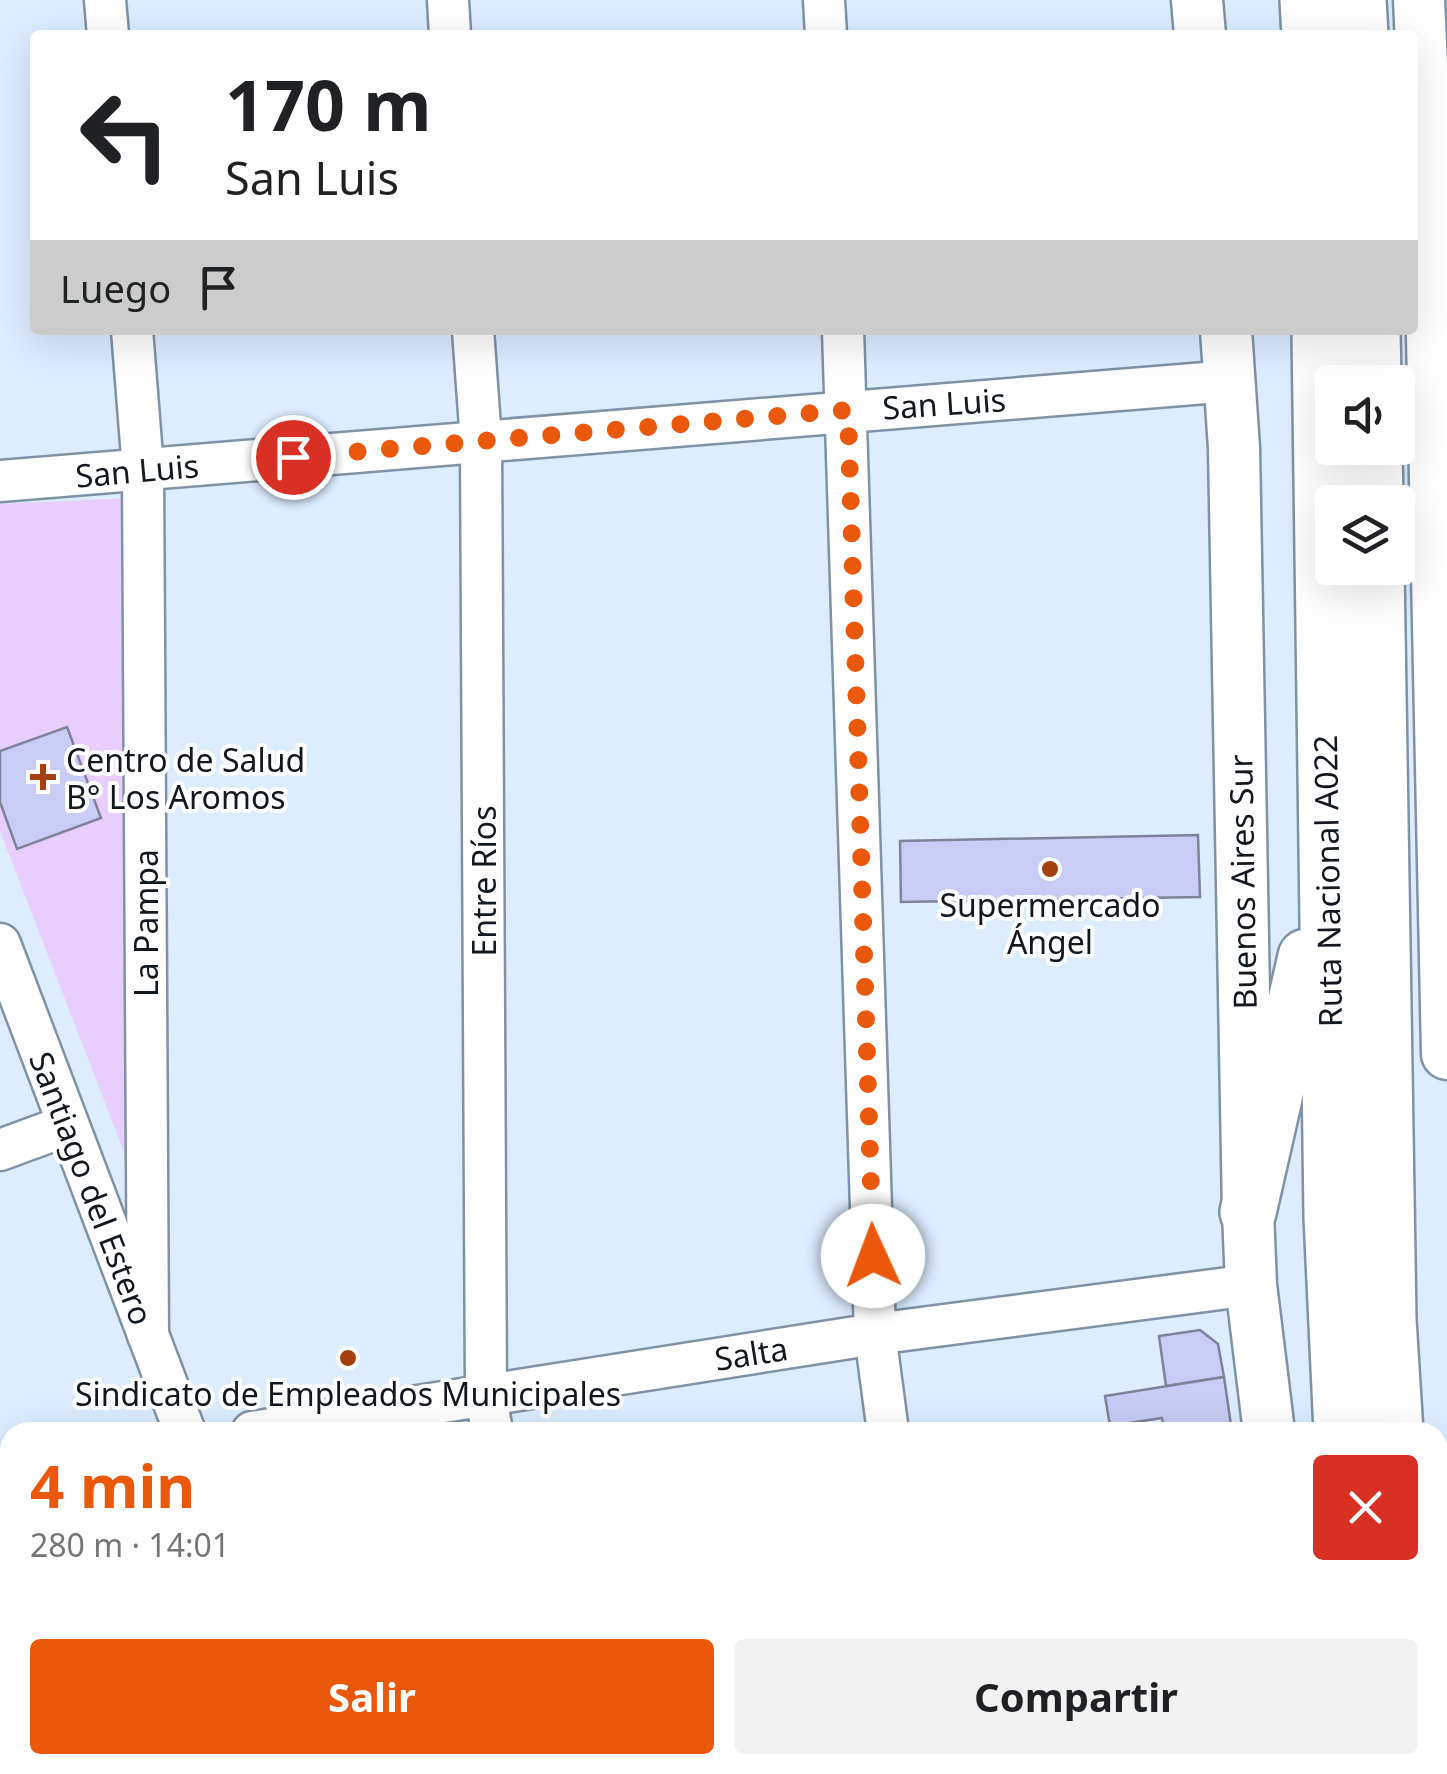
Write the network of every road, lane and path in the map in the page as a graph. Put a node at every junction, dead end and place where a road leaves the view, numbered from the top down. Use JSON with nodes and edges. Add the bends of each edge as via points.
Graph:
{"nodes":[{"id":1,"x":105,"y":0,"type":"edge"},
{"id":2,"x":448,"y":0,"type":"edge"},
{"id":3,"x":824,"y":0,"type":"edge"},
{"id":4,"x":1197,"y":0,"type":"edge"},
{"id":5,"x":1308,"y":0,"type":"edge"},
{"id":6,"x":1358,"y":0,"type":"edge"},
{"id":7,"x":1419,"y":0,"type":"edge"},
{"id":8,"x":108,"y":30,"type":"edge"},
{"id":9,"x":450,"y":30,"type":"edge"},
{"id":10,"x":826,"y":30,"type":"edge"},
{"id":11,"x":1200,"y":30,"type":"edge"},
{"id":12,"x":1310,"y":30,"type":"edge"},
{"id":13,"x":1360,"y":30,"type":"edge"},
{"id":14,"x":132,"y":335,"type":"edge"},
{"id":15,"x":472,"y":335,"type":"edge"},
{"id":16,"x":843,"y":335,"type":"edge"},
{"id":17,"x":1226,"y":335,"type":"edge"},
{"id":18,"x":1320,"y":335,"type":"edge"},
{"id":19,"x":1372,"y":335,"type":"edge"},
{"id":20,"x":1373,"y":365,"type":"edge"},
{"id":21,"x":1230,"y":381,"type":"junction"},
{"id":22,"x":848,"y":410,"type":"junction"},
{"id":23,"x":481,"y":441,"type":"junction"},
{"id":24,"x":142,"y":469,"type":"junction"},
{"id":25,"x":0,"y":481,"type":"edge"},
{"id":26,"x":1376,"y":585,"type":"edge"},
{"id":27,"x":1326,"y":871,"type":"junction"},
{"id":28,"x":0,"y":944,"type":"edge"},
{"id":29,"x":1447,"y":1054,"type":"edge"},
{"id":30,"x":68,"y":1124,"type":"junction"},
{"id":31,"x":0,"y":1150,"type":"edge"},
{"id":32,"x":1248,"y":1212,"type":"junction"},
{"id":33,"x":1251,"y":1285,"type":"junction"},
{"id":34,"x":876,"y":1334,"type":"junction"},
{"id":35,"x":148,"y":1336,"type":"junction"},
{"id":36,"x":489,"y":1414,"type":"edge"},
{"id":37,"x":181,"y":1422,"type":"edge"},
{"id":38,"x":384,"y":1422,"type":"edge"},
{"id":39,"x":887,"y":1422,"type":"edge"},
{"id":40,"x":1268,"y":1422,"type":"edge"},
{"id":41,"x":1342,"y":1422,"type":"edge"},
{"id":42,"x":1394,"y":1422,"type":"edge"}],
"edges":[{"from":1,"to":8,"type":"street"},
{"from":2,"to":9,"type":"street"},
{"from":3,"to":10,"type":"street"},
{"from":4,"to":11,"type":"main road"},
{"from":5,"to":12,"type":"highway"},
{"from":6,"to":13,"type":"highway"},
{"from":7,"to":29,"type":"main road"},
{"from":14,"to":24,"type":"street","name":"La Pampa"},
{"from":15,"to":23,"type":"street","name":"Entre Ríos"},
{"from":16,"to":22,"type":"street"},
{"from":17,"to":21,"type":"main road","name":"Buenos Aires Sur"},
{"from":18,"to":27,"type":"highway","name":"Ruta Nacional A022"},
{"from":19,"to":20,"type":"highway"},
{"from":21,"to":22,"type":"street","name":"San Luis"},
{"from":21,"to":32,"type":"main road","name":"Buenos Aires Sur"},
{"from":22,"to":23,"type":"street","name":"San Luis"},
{"from":22,"to":34,"type":"street"},
{"from":23,"to":24,"type":"street","name":"San Luis"},
{"from":23,"to":36,"type":"street","name":"Entre Ríos"},
{"from":24,"to":25,"type":"street","name":"San Luis"},
{"from":24,"to":35,"type":"street","name":"La Pampa"},
{"from":26,"to":42,"type":"highway","name":"Ruta Nacional A022"},
{"from":27,"to":32,"type":"highway"},
{"from":27,"to":41,"type":"highway","name":"Ruta Nacional A022"},
{"from":28,"to":30,"type":"street","name":"Santiago del Estero"},
{"from":30,"to":31,"type":"street"},
{"from":30,"to":35,"type":"street","name":"Santiago del Estero"},
{"from":32,"to":33,"type":"main road","name":"Buenos Aires Sur"},
{"from":33,"to":34,"type":"street","name":"Salta"},
{"from":33,"to":40,"type":"main road","name":"Buenos Aires Sur"},
{"from":34,"to":36,"type":"street","name":"Salta"},
{"from":34,"to":39,"type":"street"},
{"from":35,"to":37,"type":"street","name":"Santiago del Estero"},
{"from":36,"to":38,"type":"street","name":"Salta"}]}
